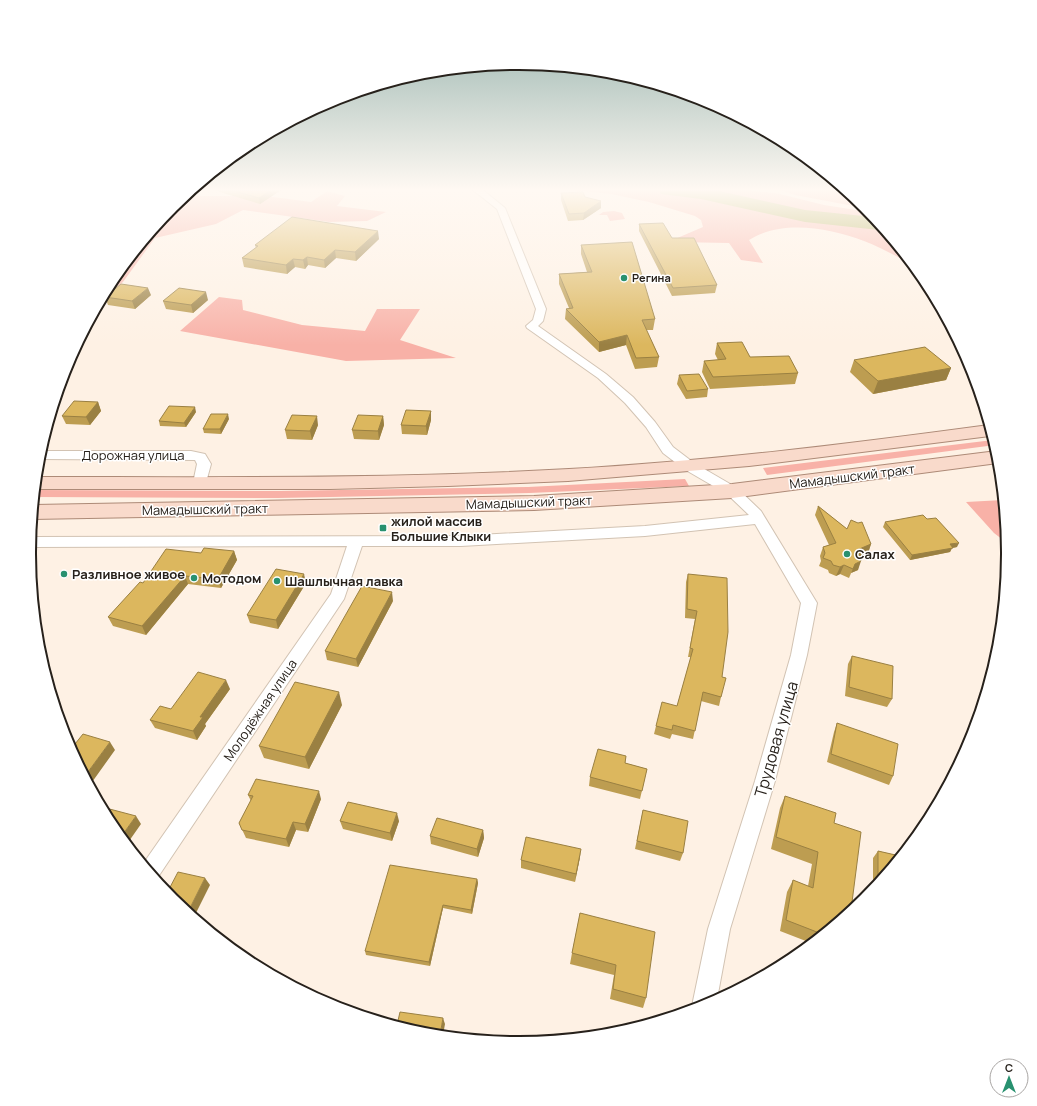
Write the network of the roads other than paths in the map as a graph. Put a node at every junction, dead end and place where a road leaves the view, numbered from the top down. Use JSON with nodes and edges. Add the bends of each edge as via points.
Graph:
{"nodes":[{"id":1,"x":514,"y":242,"type":"edge"},
{"id":2,"x":986,"y":431,"type":"edge"},
{"id":3,"x":46,"y":455,"type":"edge"},
{"id":4,"x":992,"y":458,"type":"edge"},
{"id":5,"x":689,"y":466,"type":"junction"},
{"id":6,"x":41,"y":483,"type":"edge"},
{"id":7,"x":200,"y":483,"type":"junction"},
{"id":8,"x":732,"y":491,"type":"junction"},
{"id":9,"x":37,"y":514,"type":"edge"},
{"id":10,"x":759,"y":520,"type":"junction"},
{"id":11,"x":356,"y":541,"type":"junction"},
{"id":12,"x":36,"y":542,"type":"edge"},
{"id":13,"x":153,"y":867,"type":"edge"},
{"id":14,"x":706,"y":998,"type":"edge"}],
"edges":[{"from":1,"to":5,"type":"street","name":"Трудовая улица","via":[[541,309],[538,321],[531,326],[602,376],[629,400],[668,450]]},
{"from":2,"to":5,"type":"main road","name":"Мамадышский тракт","via":[[887,445]]},
{"from":3,"to":7,"type":"street","name":"Дорожная улица","via":[[191,455],[200,457],[204,464]]},
{"from":4,"to":8,"type":"main road","name":"Мамадышский тракт"},
{"from":5,"to":7,"type":"main road","name":"Мамадышский тракт","via":[[495,478]]},
{"from":5,"to":8,"type":"street","name":"Трудовая улица"},
{"from":6,"to":7,"type":"main road","name":"Мамадышский тракт"},
{"from":8,"to":9,"type":"main road","name":"Мамадышский тракт","via":[[534,503]]},
{"from":8,"to":10,"type":"street","name":"Трудовая улица"},
{"from":10,"to":11,"type":"street","via":[[645,531],[461,541]]},
{"from":10,"to":14,"type":"street","name":"Трудовая улица","via":[[809,603],[799,655],[767,773],[719,929]]},
{"from":11,"to":12,"type":"street"},
{"from":11,"to":13,"type":"street","name":"Молодёжная улица","via":[[338,595]]}]}
